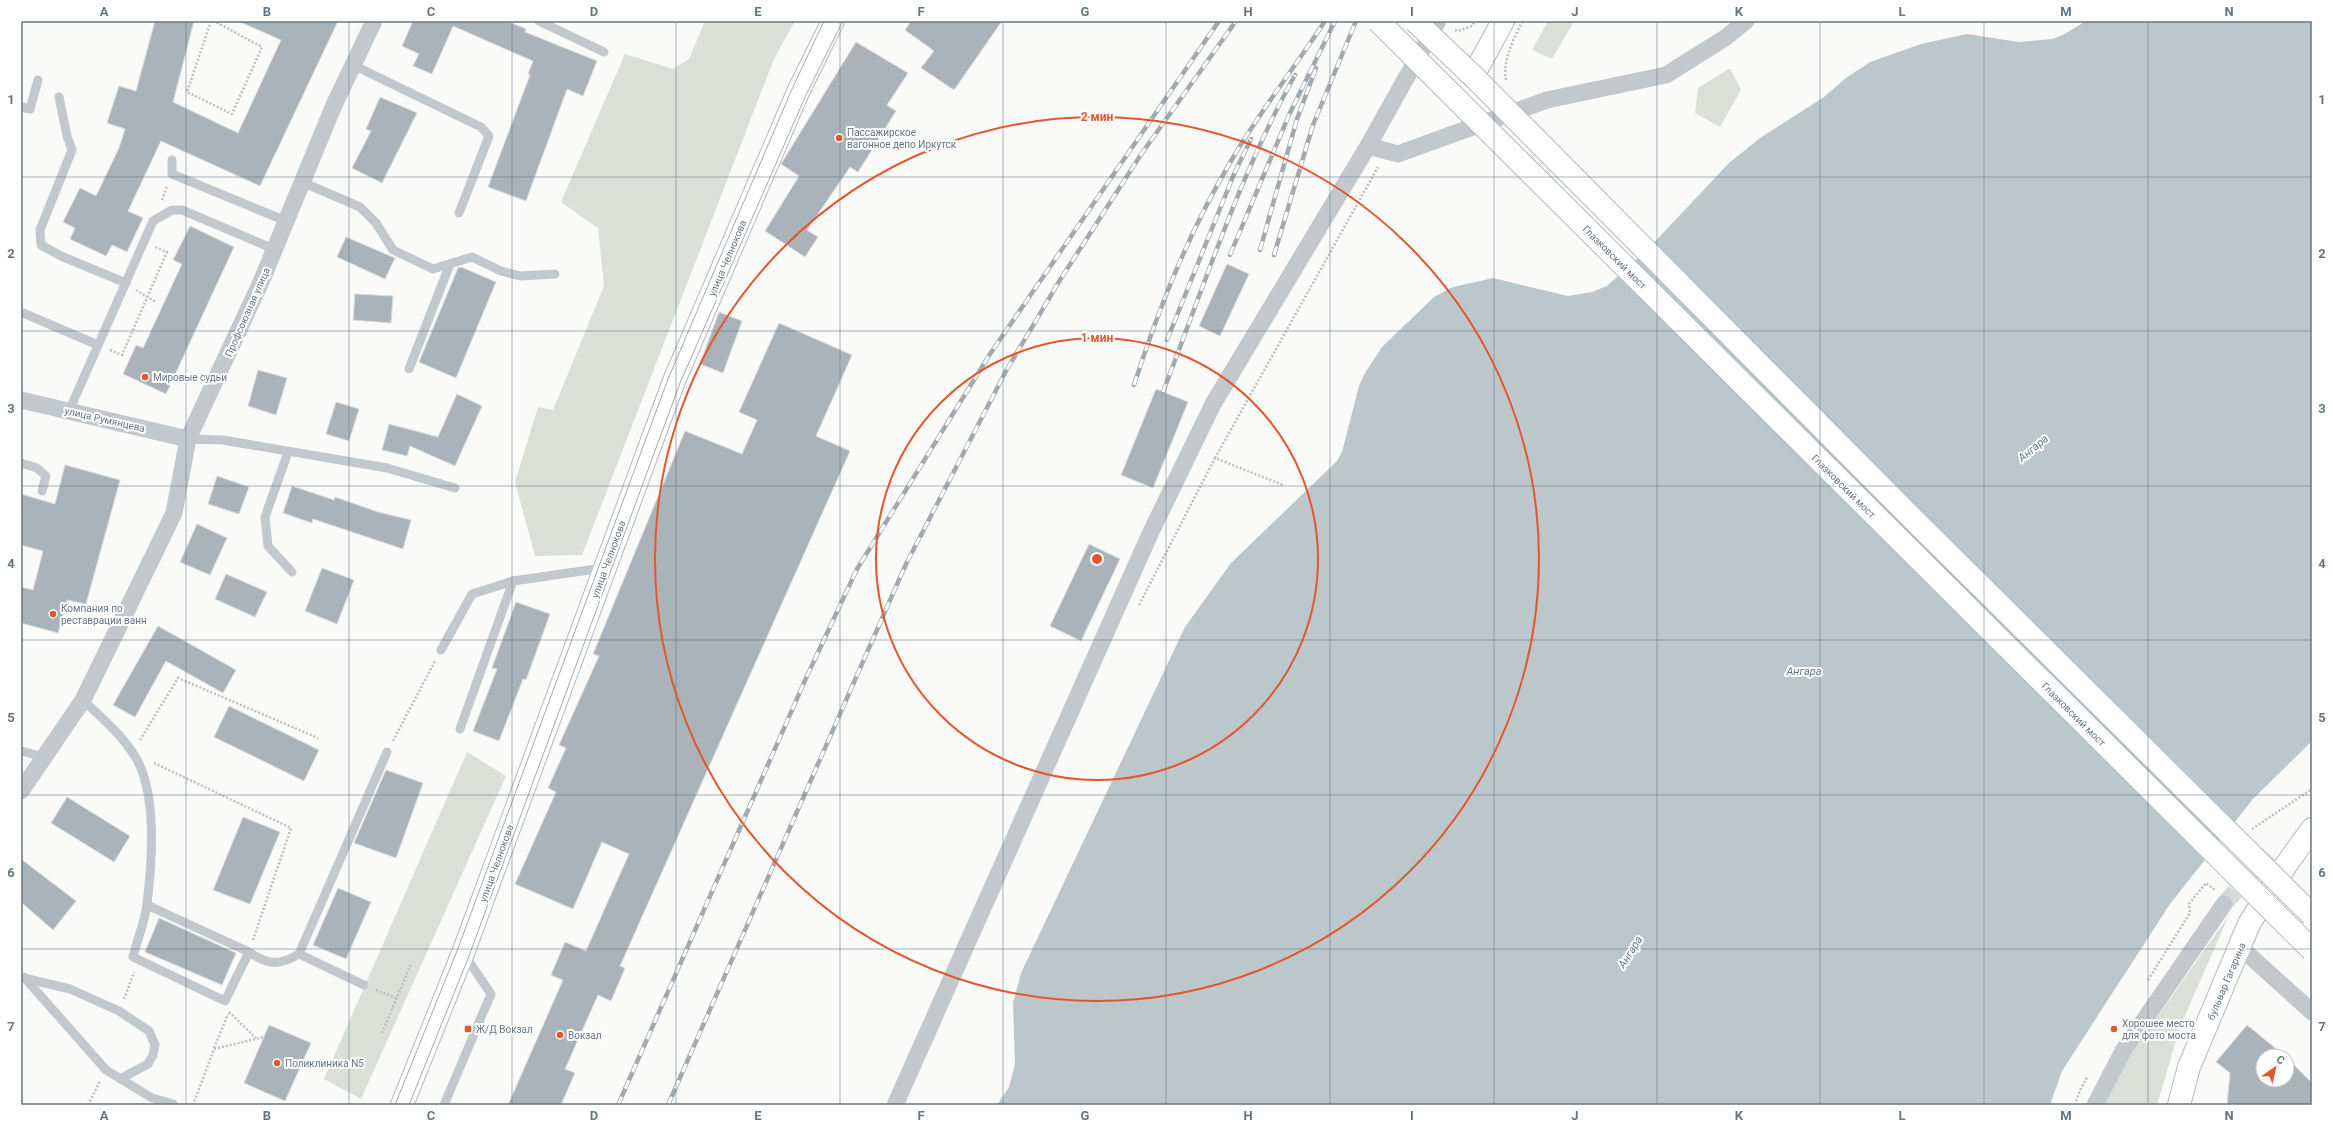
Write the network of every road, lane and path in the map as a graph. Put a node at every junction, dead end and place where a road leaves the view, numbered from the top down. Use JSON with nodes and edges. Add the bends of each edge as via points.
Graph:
{"nodes":[{"id":1,"x":211,"y":21,"type":"edge"},
{"id":2,"x":214,"y":21,"type":"edge"},
{"id":3,"x":374,"y":21,"type":"edge"},
{"id":4,"x":539,"y":21,"type":"edge"},
{"id":5,"x":833,"y":21,"type":"edge"},
{"id":6,"x":1378,"y":21,"type":"edge"},
{"id":7,"x":1415,"y":21,"type":"edge"},
{"id":8,"x":1475,"y":21,"type":"edge"},
{"id":9,"x":1503,"y":21,"type":"edge"},
{"id":10,"x":1746,"y":21,"type":"edge"},
{"id":11,"x":1445,"y":25,"type":"edge"},
{"id":12,"x":604,"y":52,"type":"dead end"},
{"id":13,"x":353,"y":65,"type":"junction"},
{"id":14,"x":1473,"y":76,"type":"junction"},
{"id":15,"x":38,"y":80,"type":"dead end"},
{"id":16,"x":59,"y":97,"type":"dead end"},
{"id":17,"x":21,"y":107,"type":"edge"},
{"id":18,"x":1368,"y":146,"type":"junction"},
{"id":19,"x":1387,"y":151,"type":"junction"},
{"id":20,"x":172,"y":160,"type":"dead end"},
{"id":21,"x":302,"y":182,"type":"junction"},
{"id":22,"x":459,"y":213,"type":"dead end"},
{"id":23,"x":286,"y":221,"type":"junction"},
{"id":24,"x":144,"y":242,"type":"junction"},
{"id":25,"x":274,"y":249,"type":"junction"},
{"id":26,"x":450,"y":264,"type":"junction"},
{"id":27,"x":555,"y":274,"type":"dead end"},
{"id":28,"x":126,"y":283,"type":"junction"},
{"id":29,"x":147,"y":296,"type":"junction"},
{"id":30,"x":156,"y":302,"type":"dead end"},
{"id":31,"x":23,"y":313,"type":"dead end"},
{"id":32,"x":98,"y":345,"type":"junction"},
{"id":33,"x":408,"y":369,"type":"dead end"},
{"id":34,"x":21,"y":400,"type":"edge"},
{"id":35,"x":69,"y":411,"type":"junction"},
{"id":36,"x":188,"y":439,"type":"junction"},
{"id":37,"x":288,"y":452,"type":"junction"},
{"id":38,"x":1215,"y":458,"type":"junction"},
{"id":39,"x":21,"y":463,"type":"edge"},
{"id":40,"x":1283,"y":485,"type":"dead end"},
{"id":41,"x":455,"y":488,"type":"dead end"},
{"id":42,"x":42,"y":491,"type":"dead end"},
{"id":43,"x":605,"y":568,"type":"junction"},
{"id":44,"x":292,"y":572,"type":"dead end"},
{"id":45,"x":513,"y":581,"type":"junction"},
{"id":46,"x":1136,"y":612,"type":"dead end"},
{"id":47,"x":441,"y":650,"type":"joint"},
{"id":48,"x":83,"y":700,"type":"junction"},
{"id":49,"x":460,"y":729,"type":"dead end"},
{"id":50,"x":318,"y":738,"type":"dead end"},
{"id":51,"x":21,"y":750,"type":"edge"},
{"id":52,"x":387,"y":752,"type":"joint"},
{"id":53,"x":132,"y":753,"type":"junction"},
{"id":54,"x":44,"y":757,"type":"junction"},
{"id":55,"x":2312,"y":789,"type":"edge"},
{"id":56,"x":21,"y":791,"type":"edge"},
{"id":57,"x":2312,"y":829,"type":"edge"},
{"id":58,"x":2251,"y":830,"type":"dead end"},
{"id":59,"x":2224,"y":904,"type":"tunnel mouth"},
{"id":60,"x":147,"y":905,"type":"junction"},
{"id":61,"x":2312,"y":915,"type":"edge"},
{"id":62,"x":2240,"y":947,"type":"junction"},
{"id":63,"x":2312,"y":950,"type":"edge"},
{"id":64,"x":249,"y":952,"type":"junction"},
{"id":65,"x":463,"y":953,"type":"junction"},
{"id":66,"x":299,"y":954,"type":"junction"},
{"id":67,"x":411,"y":964,"type":"dead end"},
{"id":68,"x":22,"y":976,"type":"edge"},
{"id":69,"x":364,"y":985,"type":"joint"},
{"id":70,"x":396,"y":998,"type":"junction"},
{"id":71,"x":229,"y":1012,"type":"dead end"},
{"id":72,"x":2312,"y":1012,"type":"edge"},
{"id":73,"x":382,"y":1033,"type":"dead end"},
{"id":74,"x":264,"y":1037,"type":"dead end"},
{"id":75,"x":256,"y":1039,"type":"junction"},
{"id":76,"x":106,"y":1070,"type":"junction"},
{"id":77,"x":120,"y":1079,"type":"junction"},
{"id":78,"x":172,"y":1104,"type":"dead end"},
{"id":79,"x":88,"y":1105,"type":"edge"},
{"id":80,"x":193,"y":1105,"type":"edge"},
{"id":81,"x":402,"y":1105,"type":"edge"},
{"id":82,"x":444,"y":1105,"type":"edge"},
{"id":83,"x":895,"y":1105,"type":"edge"},
{"id":84,"x":2094,"y":1105,"type":"edge"},
{"id":85,"x":2179,"y":1105,"type":"edge"}],
"edges":[{"from":1,"to":2,"type":"path","via":[[187,92],[232,114],[262,47]]},
{"from":3,"to":13,"type":"street","name":"Профсоюзная улица"},
{"from":4,"to":12,"type":"lane"},
{"from":5,"to":43,"type":"main road","name":"улица Челнокова","via":[[798,92],[674,381]]},
{"from":6,"to":63,"type":"main road","name":"Глазковский мост","bridge":true},
{"from":7,"to":14,"type":"main road","bridge":true},
{"from":8,"to":11,"type":"path","bridge":true,"via":[[1472,26],[1458,31]]},
{"from":9,"to":14,"type":"main road"},
{"from":10,"to":19,"type":"street","via":[[1725,38],[1666,75],[1547,100],[1398,154]]},
{"from":11,"to":18,"type":"street"},
{"from":13,"to":21,"type":"street","name":"Профсоюзная улица"},
{"from":13,"to":22,"type":"lane","via":[[481,127],[489,136]]},
{"from":14,"to":61,"type":"main road","bridge":true,"via":[[1898,505]]},
{"from":15,"to":17,"type":"lane","via":[[30,109]]},
{"from":16,"to":28,"type":"lane","via":[[72,150],[40,230],[41,245]]},
{"from":18,"to":19,"type":"street"},
{"from":18,"to":83,"type":"street","via":[[1213,404],[1150,534]]},
{"from":19,"to":38,"type":"path"},
{"from":20,"to":23,"type":"lane","via":[[172,174]]},
{"from":21,"to":23,"type":"street","name":"Профсоюзная улица"},
{"from":21,"to":26,"type":"lane","via":[[360,207],[376,223],[393,250],[433,269]]},
{"from":23,"to":25,"type":"street","name":"Профсоюзная улица"},
{"from":24,"to":25,"type":"lane","via":[[153,221],[172,210],[182,210]]},
{"from":24,"to":28,"type":"lane"},
{"from":24,"to":29,"type":"path","via":[[168,252]]},
{"from":25,"to":36,"type":"street","name":"Профсоюзная улица"},
{"from":26,"to":27,"type":"lane","via":[[472,258],[520,276]]},
{"from":26,"to":33,"type":"lane"},
{"from":28,"to":29,"type":"path"},
{"from":28,"to":32,"type":"lane"},
{"from":29,"to":30,"type":"path"},
{"from":29,"to":32,"type":"path","via":[[122,355]]},
{"from":31,"to":32,"type":"lane"},
{"from":32,"to":35,"type":"lane"},
{"from":34,"to":35,"type":"street","name":"улица Румянцева"},
{"from":35,"to":36,"type":"street","name":"улица Румянцева"},
{"from":36,"to":37,"type":"lane","via":[[223,440]]},
{"from":36,"to":48,"type":"street","name":"Профсоюзная улица","via":[[174,513]]},
{"from":37,"to":41,"type":"lane","via":[[387,468]]},
{"from":37,"to":44,"type":"lane","via":[[265,517],[268,546]]},
{"from":38,"to":40,"type":"path"},
{"from":38,"to":46,"type":"path"},
{"from":39,"to":42,"type":"lane","via":[[37,468],[46,476]]},
{"from":43,"to":45,"type":"lane"},
{"from":43,"to":65,"type":"main road","name":"улица Челнокова"},
{"from":45,"to":47,"type":"lane","via":[[472,594]]},
{"from":45,"to":49,"type":"lane"},
{"from":47,"to":52,"type":"path"},
{"from":48,"to":53,"type":"lane","via":[[122,737]]},
{"from":48,"to":54,"type":"street","name":"Профсоюзная улица"},
{"from":50,"to":53,"type":"path","via":[[178,678]]},
{"from":51,"to":54,"type":"lane"},
{"from":52,"to":66,"type":"lane"},
{"from":53,"to":60,"type":"lane","via":[[150,796],[151,836]]},
{"from":53,"to":64,"type":"path","via":[[291,828]]},
{"from":54,"to":56,"type":"street","name":"Профсоюзная улица"},
{"from":55,"to":58,"type":"path"},
{"from":57,"to":62,"type":"main road","name":"бульвар Гагарина","via":[[2249,924]]},
{"from":59,"to":84,"type":"street","via":[[2123,1051]]},
{"from":60,"to":64,"type":"lane"},
{"from":60,"to":64,"type":"lane","via":[[133,957],[225,1001]]},
{"from":62,"to":72,"type":"street"},
{"from":62,"to":85,"type":"main road","name":"бульвар Гагарина","via":[[2189,1067]]},
{"from":64,"to":66,"type":"lane","via":[[263,961],[276,963]]},
{"from":65,"to":81,"type":"main road","name":"улица Челнокова"},
{"from":65,"to":82,"type":"lane","via":[[491,994]]},
{"from":66,"to":69,"type":"lane"},
{"from":67,"to":70,"type":"path"},
{"from":68,"to":76,"type":"lane"},
{"from":68,"to":77,"type":"lane","via":[[70,989],[119,1011],[149,1031],[154,1045],[153,1055],[148,1064]]},
{"from":69,"to":70,"type":"path"},
{"from":70,"to":73,"type":"path"},
{"from":71,"to":75,"type":"path"},
{"from":74,"to":75,"type":"path"},
{"from":75,"to":80,"type":"path","via":[[214,1049]]},
{"from":76,"to":77,"type":"lane"},
{"from":76,"to":79,"type":"path"},
{"from":77,"to":78,"type":"lane","via":[[152,1098]]}]}
